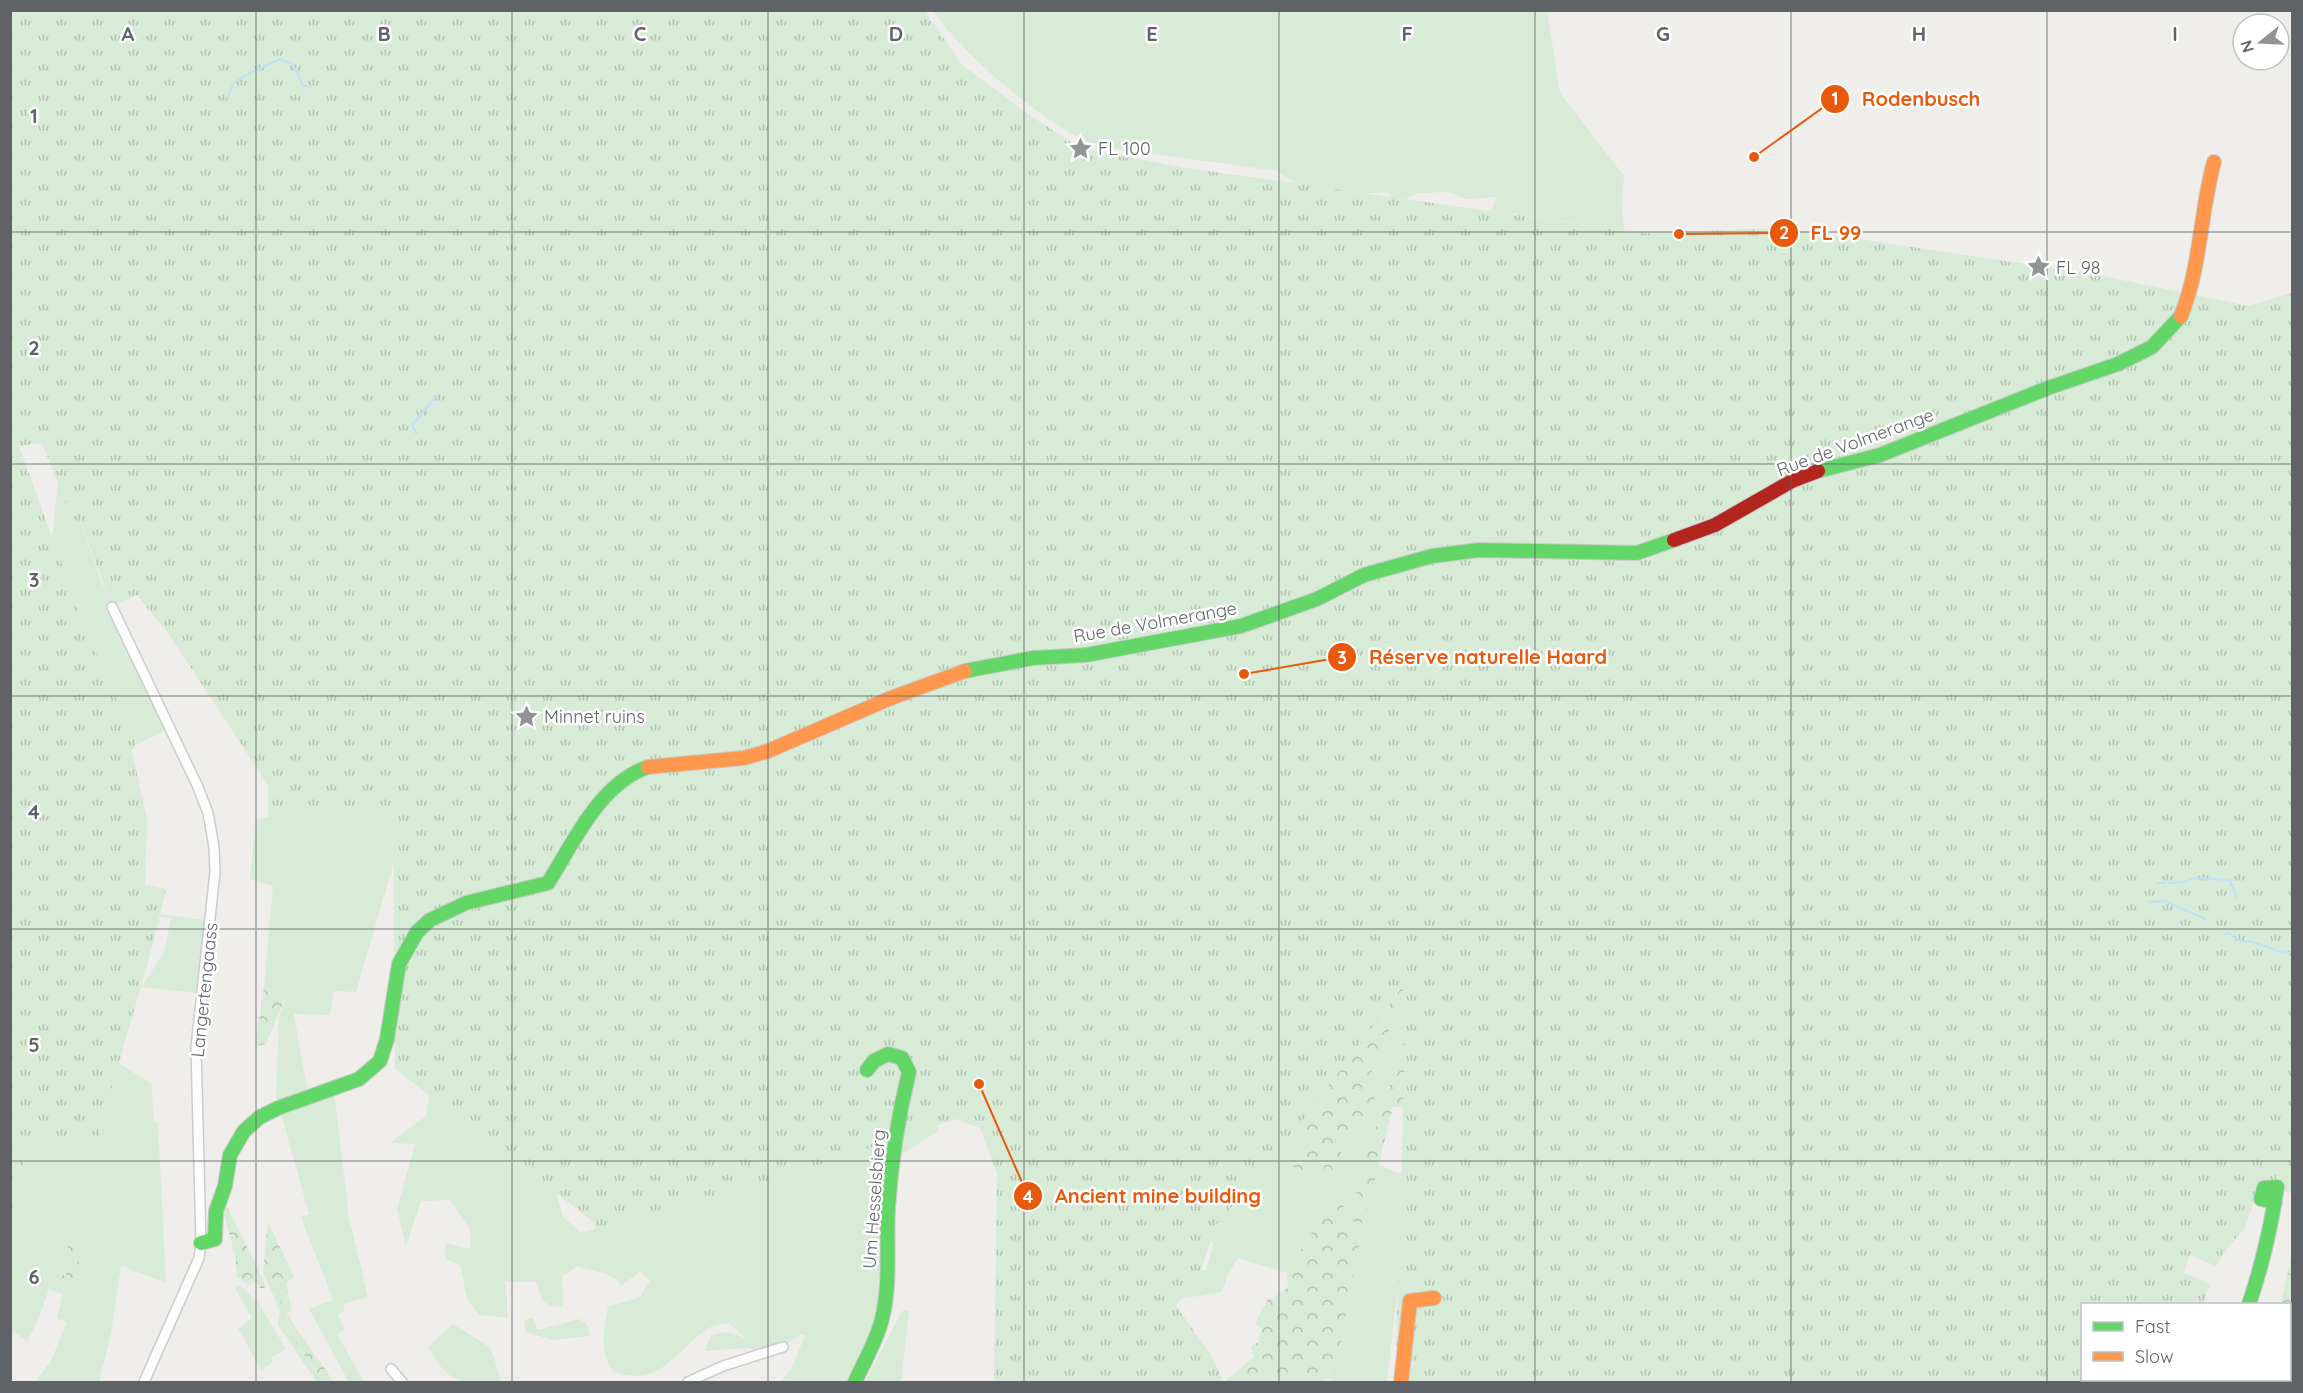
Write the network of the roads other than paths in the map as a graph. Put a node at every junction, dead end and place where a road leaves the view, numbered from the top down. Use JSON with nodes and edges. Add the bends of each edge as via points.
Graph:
{"nodes":[{"id":1,"x":2214,"y":162,"type":"dead end"},
{"id":2,"x":112,"y":607,"type":"dead end"},
{"id":3,"x":867,"y":1070,"type":"dead end"},
{"id":4,"x":2277,"y":1187,"type":"dead end"},
{"id":5,"x":201,"y":1243,"type":"junction"},
{"id":6,"x":1434,"y":1298,"type":"dead end"},
{"id":7,"x":2250,"y":1303,"type":"edge"},
{"id":8,"x":783,"y":1347,"type":"dead end"},
{"id":9,"x":391,"y":1369,"type":"dead end"},
{"id":10,"x":144,"y":1383,"type":"edge"},
{"id":11,"x":402,"y":1383,"type":"edge"},
{"id":12,"x":688,"y":1383,"type":"edge"},
{"id":13,"x":855,"y":1383,"type":"edge"},
{"id":14,"x":1401,"y":1383,"type":"edge"}],
"edges":[{"from":1,"to":5,"type":"street","name":"Rue de Volmerange","via":[[2186,306],[2162,340],[2118,364],[1880,455],[1792,481],[1715,525],[1637,553],[1479,550],[1432,556],[1364,575],[1317,599],[1241,626],[1086,655],[1034,658],[974,668],[891,698],[768,751],[744,758],[657,765],[635,771],[604,796],[548,883],[476,900],[422,926],[399,959],[387,1038],[378,1064],[350,1084],[279,1105],[243,1131],[231,1153],[217,1207],[215,1239]]},
{"from":2,"to":5,"type":"street","name":"Langertengaass","via":[[196,784],[208,813],[214,847],[214,893],[196,1047]]},
{"from":3,"to":13,"type":"street","name":"Um Hesselsbierg","via":[[888,1054],[902,1058],[909,1072],[892,1168],[886,1298],[882,1321]]},
{"from":4,"to":7,"type":"street","via":[[2269,1186],[2261,1193],[2261,1199],[2275,1202]]},
{"from":5,"to":10,"type":"street","name":"Langertengaass","via":[[199,1258]]},
{"from":6,"to":14,"type":"street","via":[[1410,1301]]},
{"from":8,"to":12,"type":"street","via":[[723,1366]]},
{"from":9,"to":11,"type":"street"}]}
